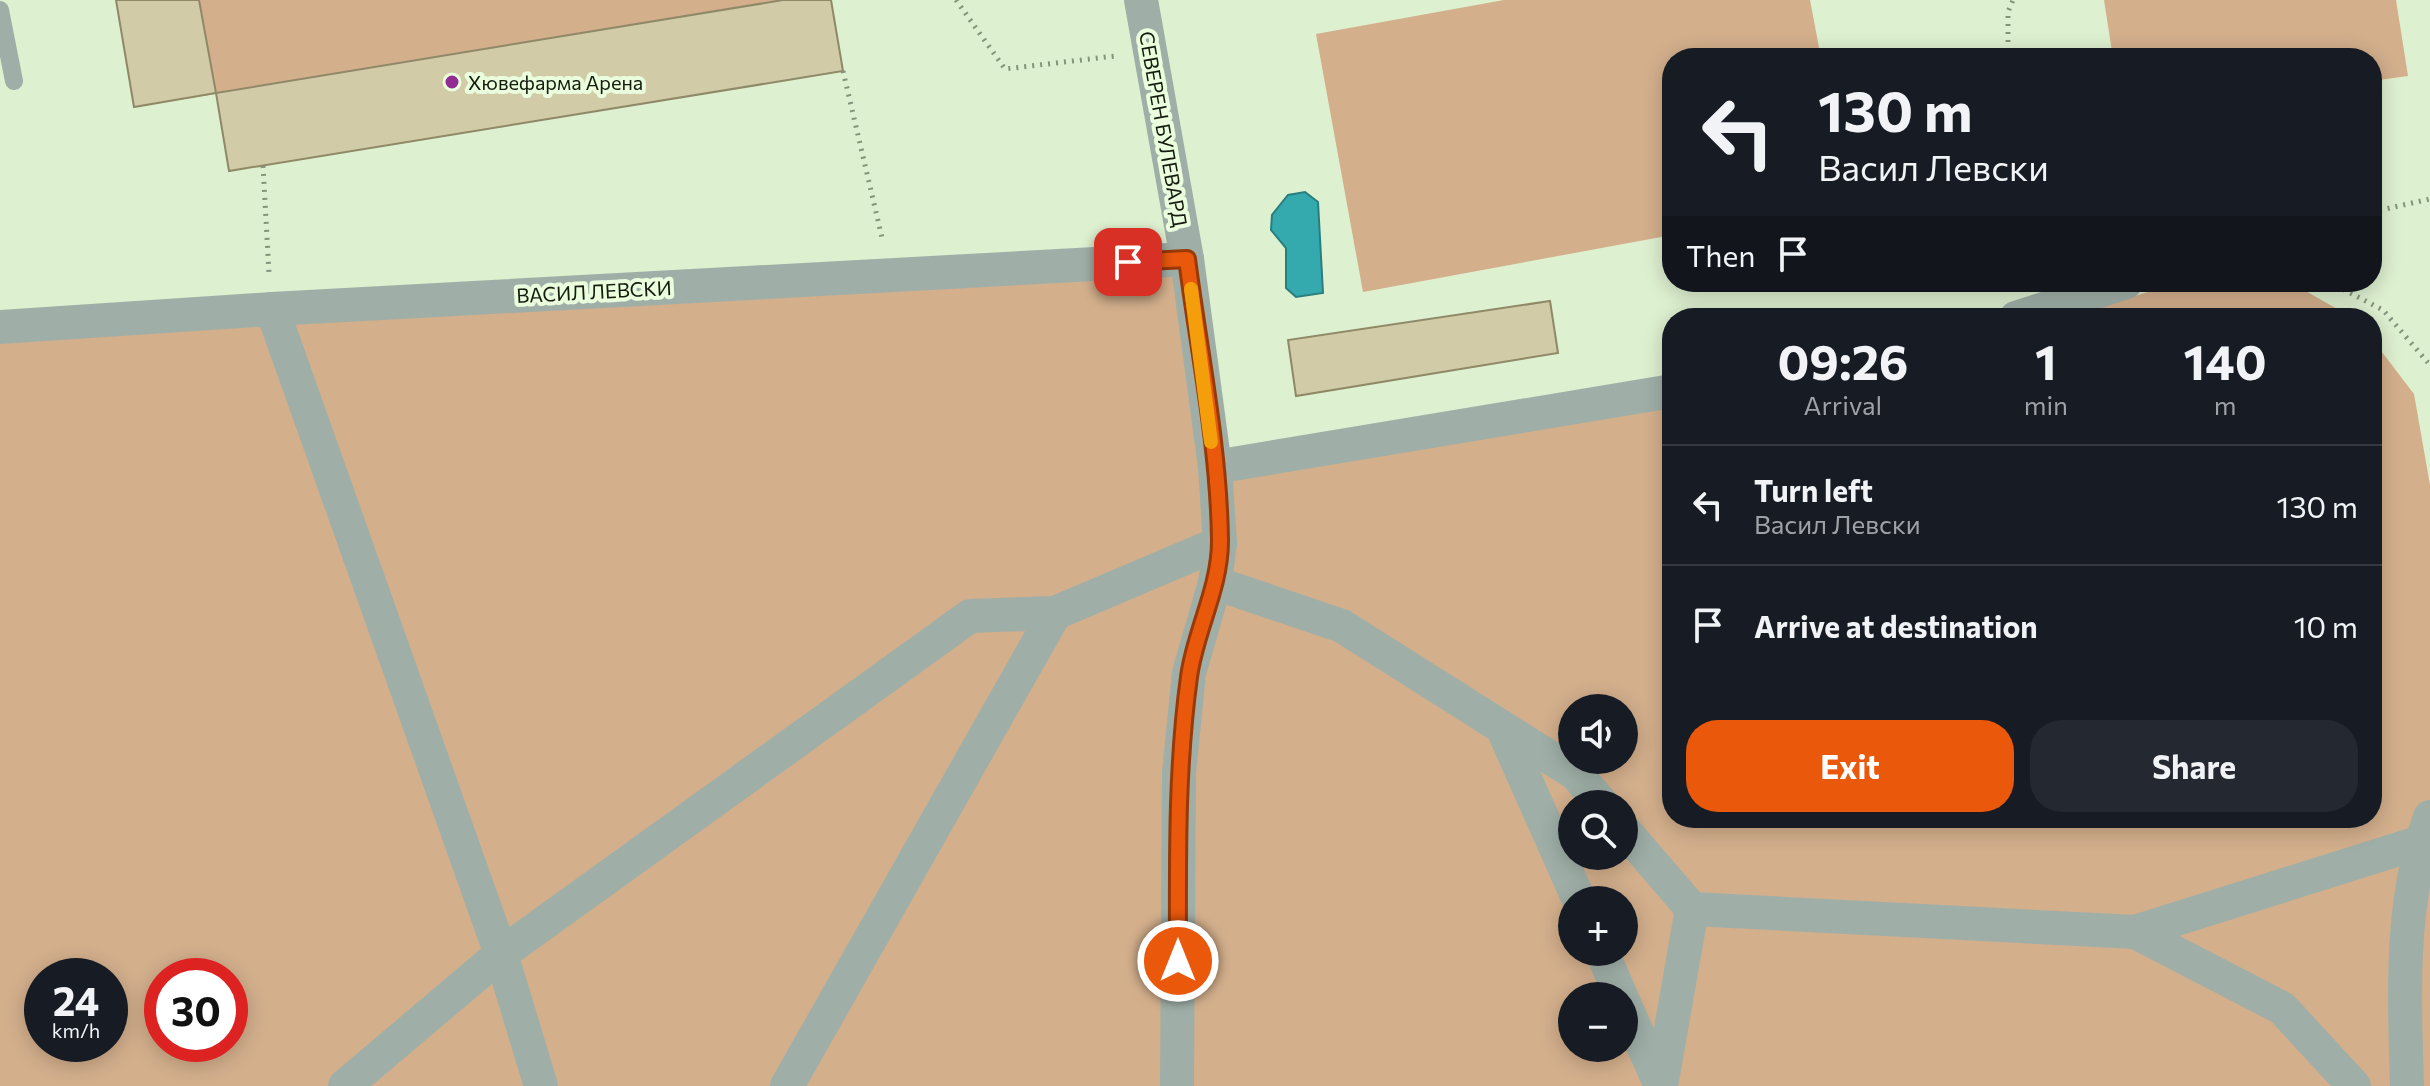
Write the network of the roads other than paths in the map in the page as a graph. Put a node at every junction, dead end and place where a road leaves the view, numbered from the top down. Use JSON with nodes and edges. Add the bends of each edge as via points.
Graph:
{"nodes":[{"id":1,"x":1141,"y":0,"type":"edge"},
{"id":2,"x":0,"y":10,"type":"edge"},
{"id":3,"x":14,"y":81,"type":"dead end"},
{"id":4,"x":1187,"y":259,"type":"junction"},
{"id":5,"x":2095,"y":292,"type":"edge"},
{"id":6,"x":2047,"y":308,"type":"edge"},
{"id":7,"x":272,"y":309,"type":"junction"},
{"id":8,"x":0,"y":327,"type":"edge"},
{"id":9,"x":1662,"y":393,"type":"edge"},
{"id":10,"x":1215,"y":467,"type":"junction"},
{"id":11,"x":1220,"y":543,"type":"junction"},
{"id":12,"x":1215,"y":583,"type":"junction"},
{"id":13,"x":1055,"y":613,"type":"junction"},
{"id":14,"x":1502,"y":727,"type":"junction"},
{"id":15,"x":1590,"y":790,"type":"edge"},
{"id":16,"x":2426,"y":829,"type":"edge"},
{"id":17,"x":1638,"y":846,"type":"edge"},
{"id":18,"x":1573,"y":886,"type":"edge"},
{"id":19,"x":1692,"y":909,"type":"junction"},
{"id":20,"x":2135,"y":932,"type":"junction"},
{"id":21,"x":501,"y":954,"type":"junction"},
{"id":22,"x":1638,"y":1034,"type":"edge"},
{"id":23,"x":345,"y":1086,"type":"edge"},
{"id":24,"x":541,"y":1086,"type":"edge"},
{"id":25,"x":787,"y":1086,"type":"edge"},
{"id":26,"x":1177,"y":1086,"type":"edge"},
{"id":27,"x":1661,"y":1086,"type":"edge"},
{"id":28,"x":2354,"y":1086,"type":"edge"},
{"id":29,"x":2407,"y":1086,"type":"edge"}],
"edges":[{"from":1,"to":4,"type":"street","name":"СЕВЕРЕН БУЛЕВАРД"},
{"from":2,"to":3,"type":"lane"},
{"from":4,"to":7,"type":"street","name":"ВАСИЛ ЛЕВСКИ"},
{"from":4,"to":10,"type":"street","name":"СЕВЕРЕН БУЛЕВАРД"},
{"from":5,"to":6,"type":"street"},
{"from":7,"to":8,"type":"street","name":"ВАСИЛ ЛЕВСКИ"},
{"from":7,"to":21,"type":"street"},
{"from":9,"to":10,"type":"street"},
{"from":10,"to":11,"type":"street","name":"СЕВЕРЕН БУЛЕВАРД"},
{"from":11,"to":12,"type":"street","name":"СЕВЕРЕН БУЛЕВАРД"},
{"from":11,"to":13,"type":"street"},
{"from":12,"to":14,"type":"street","via":[[1342,626]]},
{"from":12,"to":26,"type":"street","name":"СЕВЕРЕН БУЛЕВАРД","via":[[1189,673],[1179,773]]},
{"from":13,"to":21,"type":"street","via":[[970,616]]},
{"from":13,"to":25,"type":"street"},
{"from":14,"to":15,"type":"street","via":[[1576,774]]},
{"from":14,"to":18,"type":"street"},
{"from":16,"to":20,"type":"street"},
{"from":16,"to":29,"type":"street","via":[[2403,966]]},
{"from":17,"to":19,"type":"street"},
{"from":19,"to":20,"type":"street"},
{"from":19,"to":27,"type":"street"},
{"from":20,"to":28,"type":"street","via":[[2282,1008]]},
{"from":21,"to":23,"type":"street"},
{"from":21,"to":24,"type":"street"},
{"from":22,"to":27,"type":"street"}]}
